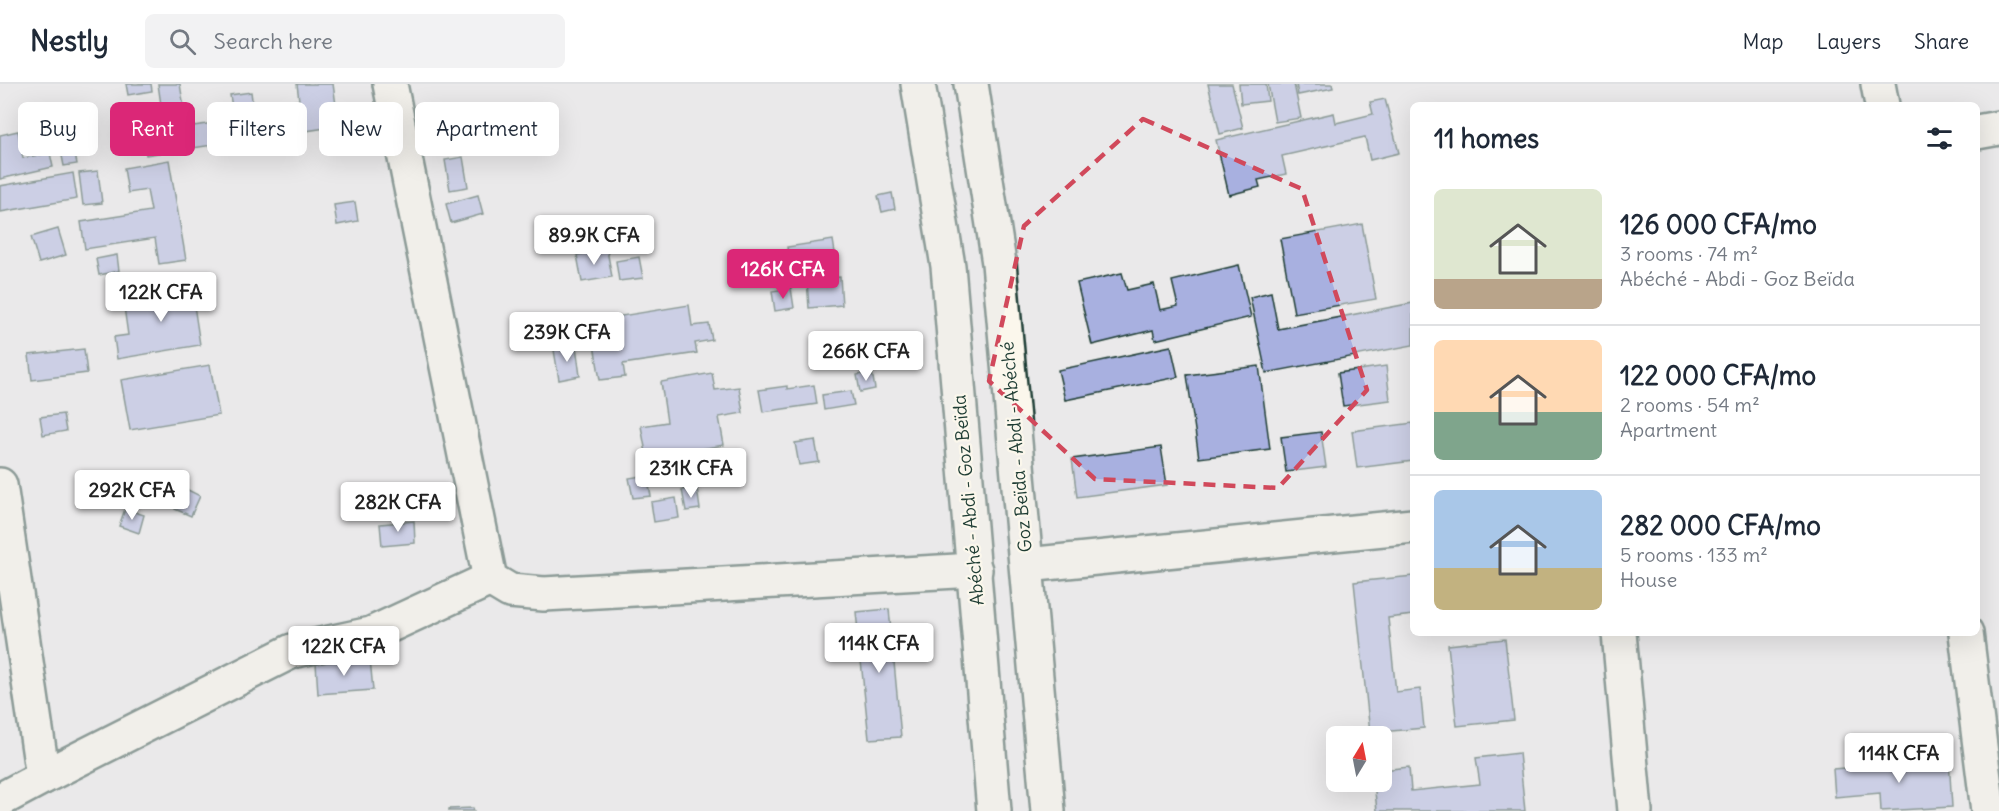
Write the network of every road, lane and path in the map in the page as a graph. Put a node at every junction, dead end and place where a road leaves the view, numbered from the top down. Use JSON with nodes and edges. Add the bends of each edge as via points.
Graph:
{"nodes":[{"id":1,"x":390,"y":84,"type":"edge"},
{"id":2,"x":918,"y":84,"type":"edge"},
{"id":3,"x":971,"y":84,"type":"edge"},
{"id":4,"x":1878,"y":84,"type":"edge"},
{"id":5,"x":1881,"y":102,"type":"edge"},
{"id":6,"x":1999,"y":128,"type":"edge"},
{"id":7,"x":1980,"y":131,"type":"edge"},
{"id":8,"x":0,"y":485,"type":"edge"},
{"id":9,"x":1410,"y":526,"type":"edge"},
{"id":10,"x":1027,"y":565,"type":"junction"},
{"id":11,"x":975,"y":570,"type":"junction"},
{"id":12,"x":490,"y":579,"type":"junction"},
{"id":13,"x":1619,"y":636,"type":"edge"},
{"id":14,"x":1966,"y":636,"type":"edge"},
{"id":15,"x":44,"y":777,"type":"junction"},
{"id":16,"x":0,"y":800,"type":"edge"},
{"id":17,"x":994,"y":811,"type":"edge"},
{"id":18,"x":1048,"y":811,"type":"edge"},
{"id":19,"x":1635,"y":811,"type":"edge"},
{"id":20,"x":1988,"y":811,"type":"edge"}],
"edges":[{"from":1,"to":12,"type":"street"},
{"from":2,"to":11,"type":"street","name":"Abéché - Abdi - Goz Beïda","via":[[948,266]]},
{"from":3,"to":10,"type":"street","name":"Goz Beïda - Abdi - Abéché","via":[[999,263]]},
{"from":4,"to":5,"type":"street"},
{"from":6,"to":7,"type":"street"},
{"from":8,"to":15,"type":"street"},
{"from":9,"to":10,"type":"street"},
{"from":10,"to":18,"type":"street","name":"Goz Beïda - Abdi - Abéché"},
{"from":11,"to":12,"type":"street","via":[[544,594],[510,591]]},
{"from":11,"to":17,"type":"street","name":"Abéché - Abdi - Goz Beïda"},
{"from":12,"to":15,"type":"street","via":[[371,634],[292,651]]},
{"from":13,"to":19,"type":"street"},
{"from":14,"to":20,"type":"street"},
{"from":15,"to":16,"type":"street"}]}
